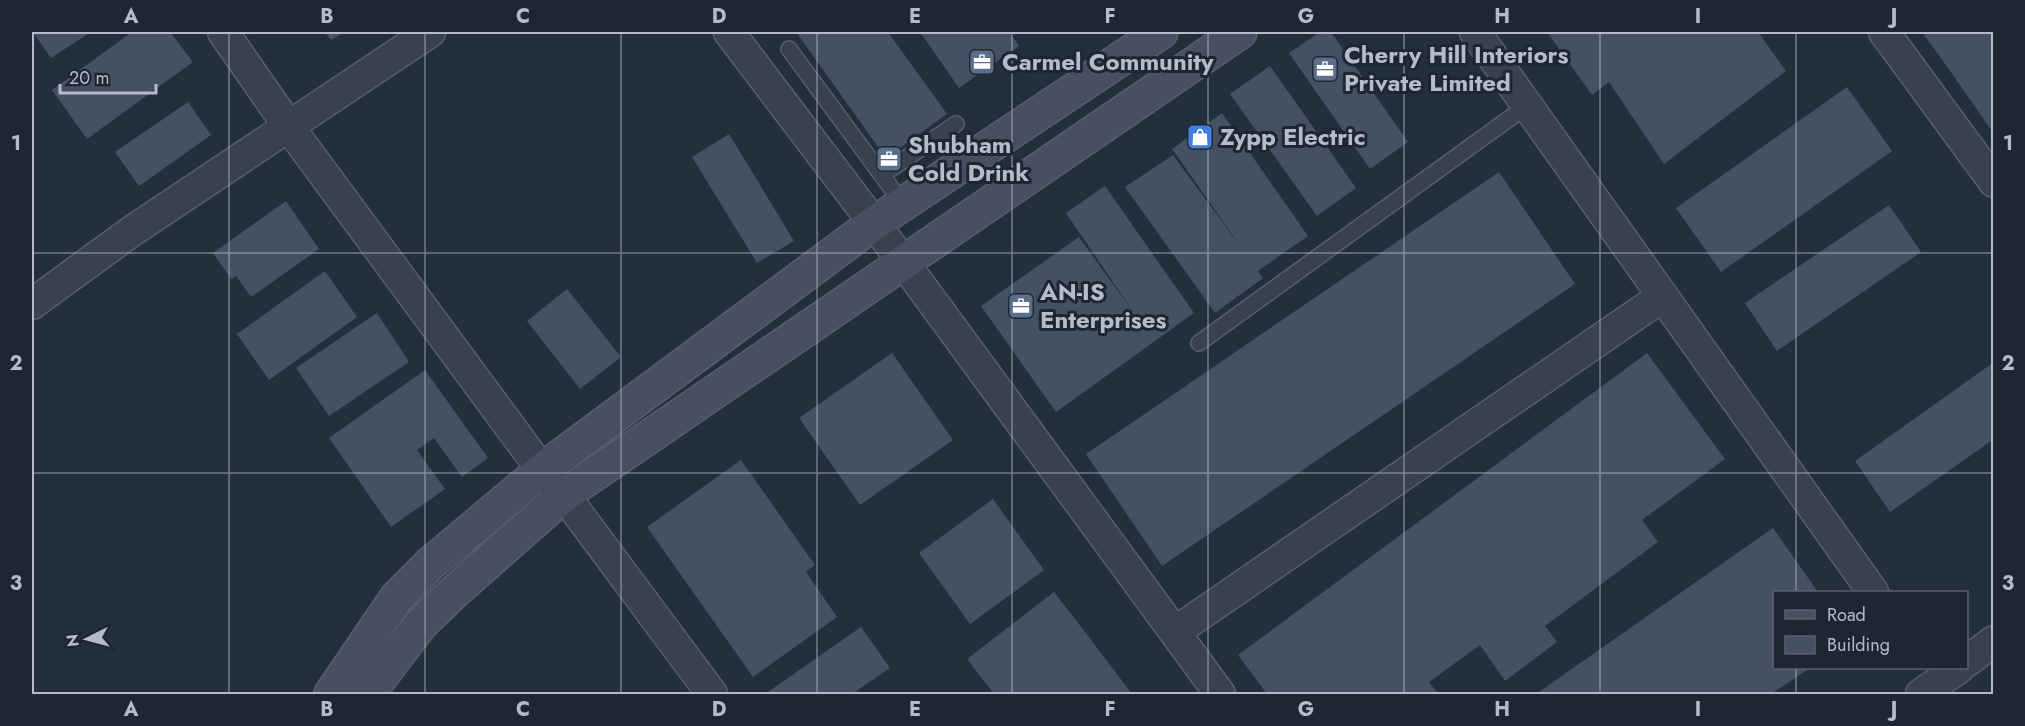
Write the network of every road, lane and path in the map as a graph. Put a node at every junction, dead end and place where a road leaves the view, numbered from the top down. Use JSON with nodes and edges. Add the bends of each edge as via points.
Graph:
{"nodes":[{"id":1,"x":223,"y":32,"type":"edge"},
{"id":2,"x":430,"y":32,"type":"edge"},
{"id":3,"x":729,"y":32,"type":"edge"},
{"id":4,"x":1161,"y":32,"type":"edge"},
{"id":5,"x":1240,"y":32,"type":"edge"},
{"id":6,"x":1475,"y":32,"type":"edge"},
{"id":7,"x":1884,"y":32,"type":"edge"},
{"id":8,"x":789,"y":49,"type":"dead end"},
{"id":9,"x":1528,"y":105,"type":"junction"},
{"id":10,"x":956,"y":124,"type":"dead end"},
{"id":11,"x":289,"y":127,"type":"junction"},
{"id":12,"x":882,"y":175,"type":"junction"},
{"id":13,"x":1994,"y":182,"type":"edge"},
{"id":14,"x":903,"y":204,"type":"junction"},
{"id":15,"x":873,"y":224,"type":"junction"},
{"id":16,"x":904,"y":263,"type":"junction"},
{"id":17,"x":1664,"y":296,"type":"junction"},
{"id":18,"x":32,"y":304,"type":"edge"},
{"id":19,"x":1198,"y":344,"type":"dead end"},
{"id":20,"x":542,"y":470,"type":"junction"},
{"id":21,"x":564,"y":495,"type":"junction"},
{"id":22,"x":1872,"y":591,"type":"edge"},
{"id":23,"x":1175,"y":632,"type":"junction"},
{"id":24,"x":1994,"y":641,"type":"edge"},
{"id":25,"x":1968,"y":660,"type":"edge"},
{"id":26,"x":331,"y":694,"type":"edge"},
{"id":27,"x":368,"y":694,"type":"edge"},
{"id":28,"x":712,"y":694,"type":"edge"},
{"id":29,"x":1220,"y":694,"type":"edge"}],
"edges":[{"from":1,"to":11,"type":"street"},
{"from":2,"to":11,"type":"street"},
{"from":3,"to":15,"type":"street"},
{"from":4,"to":14,"type":"street"},
{"from":5,"to":16,"type":"street"},
{"from":6,"to":9,"type":"street"},
{"from":7,"to":13,"type":"street"},
{"from":8,"to":12,"type":"lane"},
{"from":9,"to":17,"type":"street"},
{"from":9,"to":19,"type":"lane"},
{"from":10,"to":12,"type":"lane"},
{"from":11,"to":18,"type":"street","via":[[132,231]]},
{"from":11,"to":20,"type":"street"},
{"from":12,"to":14,"type":"lane"},
{"from":14,"to":15,"type":"street"},
{"from":15,"to":16,"type":"street"},
{"from":15,"to":20,"type":"street"},
{"from":16,"to":21,"type":"street"},
{"from":16,"to":23,"type":"street"},
{"from":17,"to":22,"type":"street"},
{"from":17,"to":23,"type":"street"},
{"from":20,"to":21,"type":"street"},
{"from":20,"to":26,"type":"street","via":[[430,564],[397,597]]},
{"from":21,"to":27,"type":"street","via":[[421,624]]},
{"from":21,"to":28,"type":"street"},
{"from":23,"to":29,"type":"street"},
{"from":24,"to":25,"type":"street"}]}
